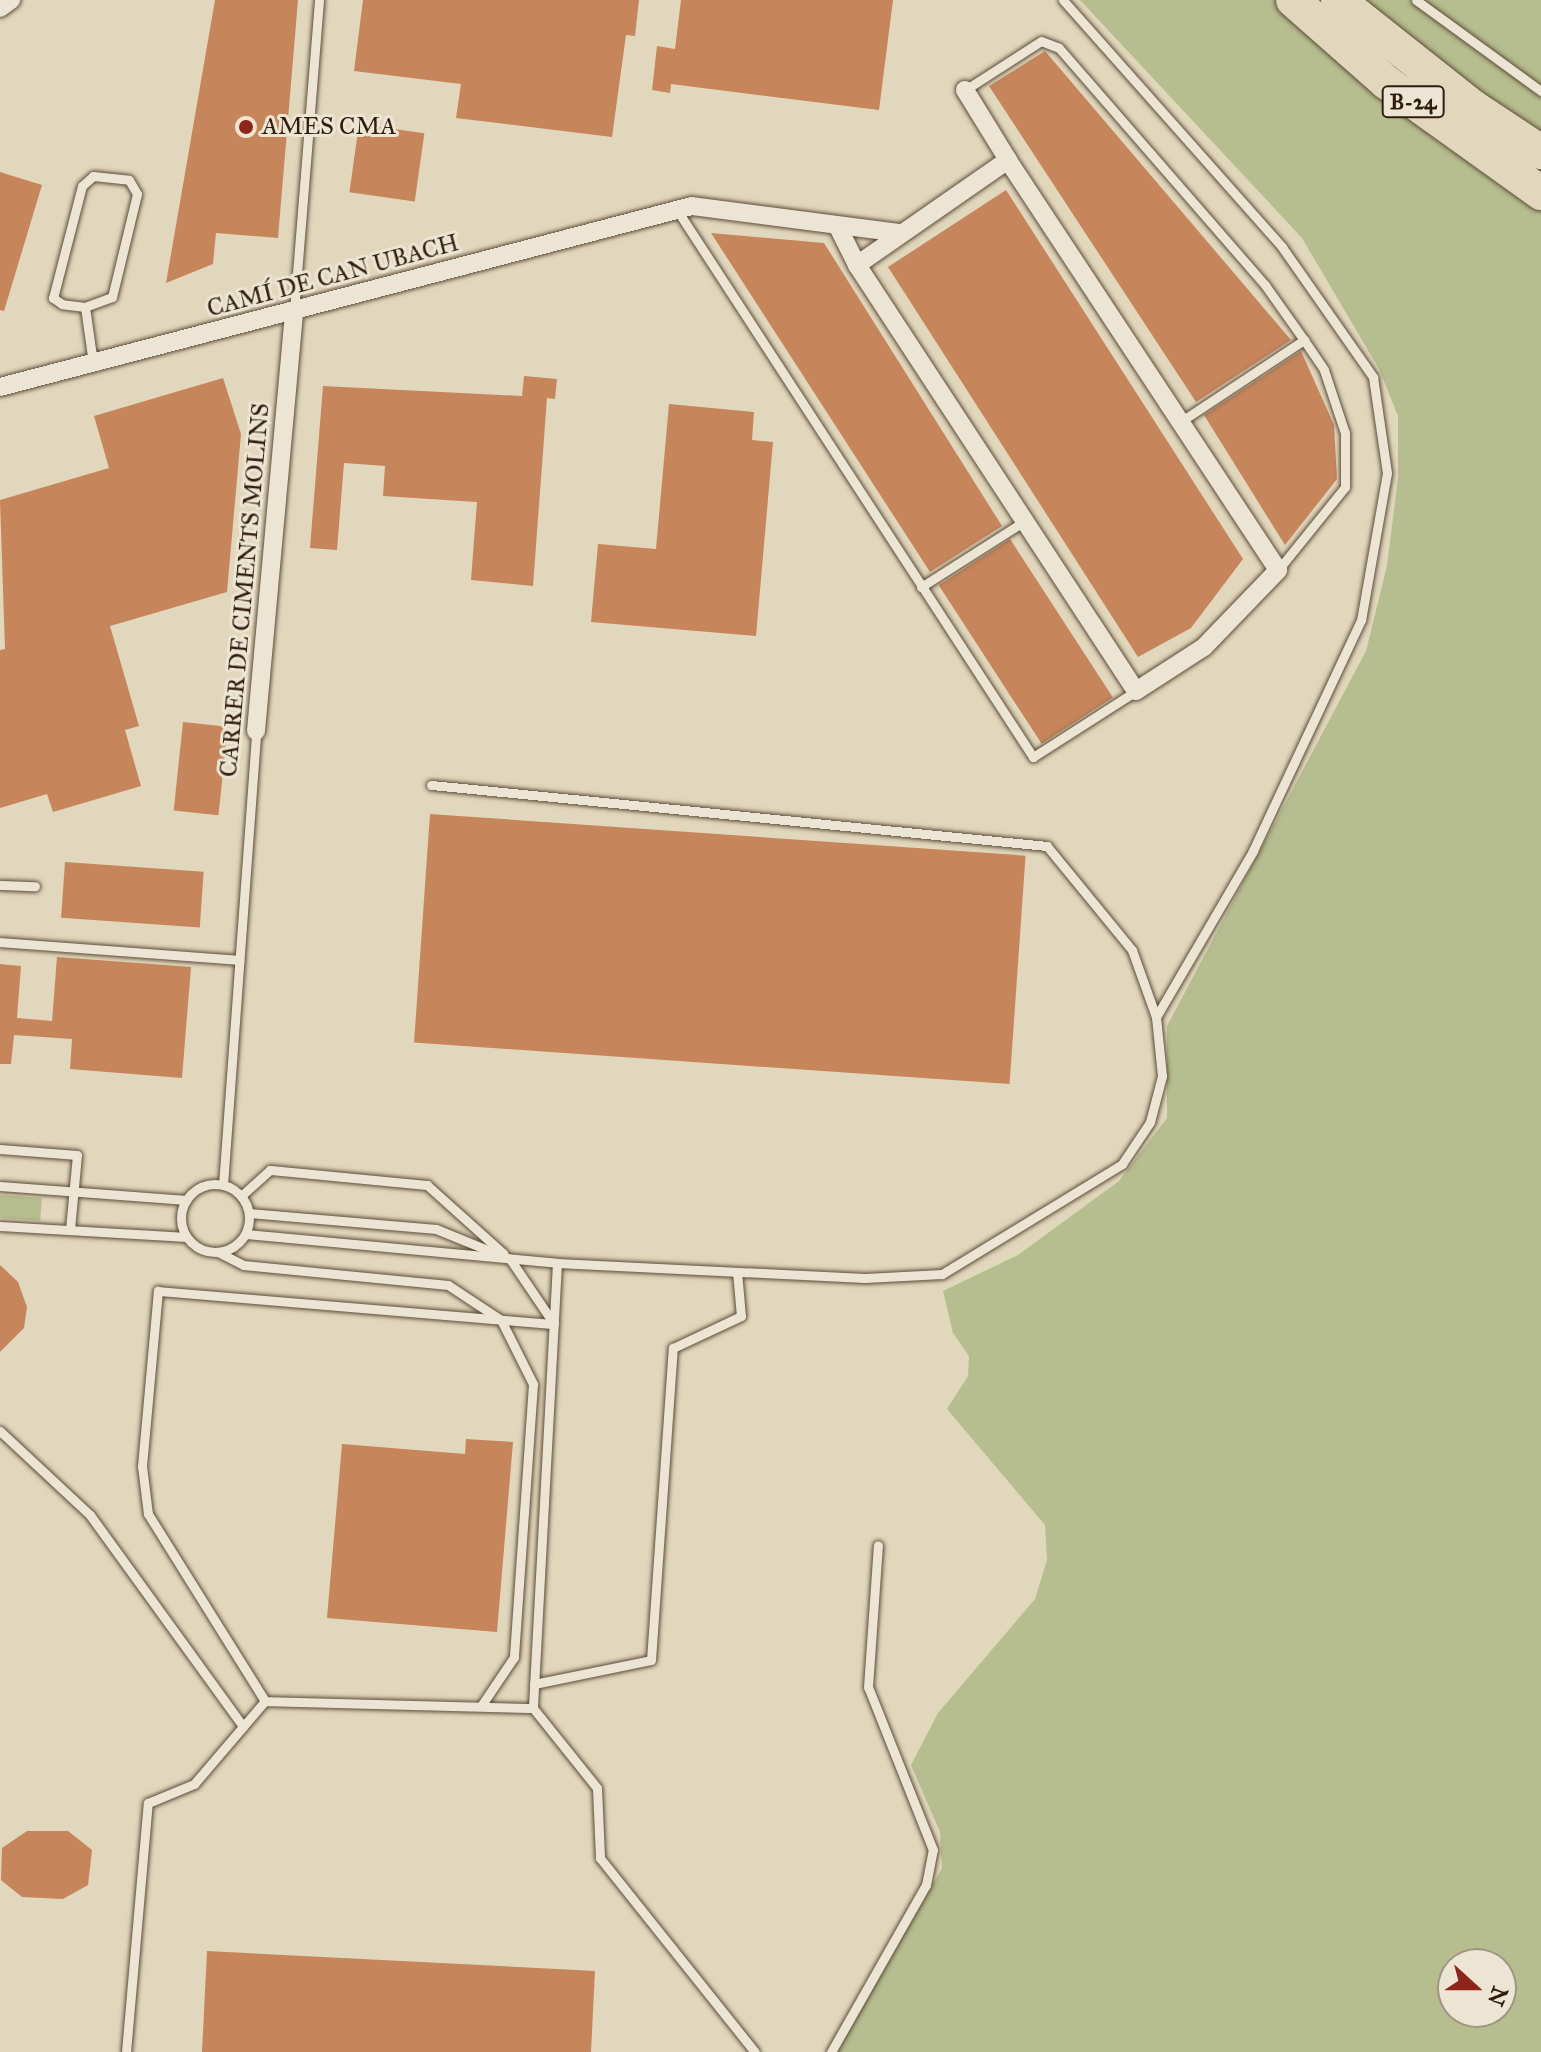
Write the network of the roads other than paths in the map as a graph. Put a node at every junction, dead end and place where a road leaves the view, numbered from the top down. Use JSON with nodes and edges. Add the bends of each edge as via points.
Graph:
{"nodes":[{"id":1,"x":11,"y":0,"type":"edge"},
{"id":2,"x":319,"y":0,"type":"edge"},
{"id":3,"x":1063,"y":0,"type":"edge"},
{"id":4,"x":1293,"y":0,"type":"edge"},
{"id":5,"x":1338,"y":0,"type":"edge"},
{"id":6,"x":1416,"y":0,"type":"edge"},
{"id":7,"x":0,"y":8,"type":"edge"},
{"id":8,"x":965,"y":90,"type":"joint"},
{"id":9,"x":1541,"y":91,"type":"edge"},
{"id":10,"x":1541,"y":152,"type":"edge"},
{"id":11,"x":1008,"y":160,"type":"junction"},
{"id":12,"x":1541,"y":193,"type":"edge"},
{"id":13,"x":677,"y":210,"type":"junction"},
{"id":14,"x":838,"y":227,"type":"junction"},
{"id":15,"x":901,"y":233,"type":"junction"},
{"id":16,"x":857,"y":265,"type":"junction"},
{"id":17,"x":85,"y":307,"type":"junction"},
{"id":18,"x":294,"y":311,"type":"junction"},
{"id":19,"x":1304,"y":340,"type":"junction"},
{"id":20,"x":93,"y":363,"type":"junction"},
{"id":21,"x":0,"y":387,"type":"edge"},
{"id":22,"x":1179,"y":422,"type":"junction"},
{"id":23,"x":1023,"y":522,"type":"junction"},
{"id":24,"x":1278,"y":570,"type":"junction"},
{"id":25,"x":921,"y":587,"type":"junction"},
{"id":26,"x":1136,"y":691,"type":"junction"},
{"id":27,"x":256,"y":731,"type":"joint"},
{"id":28,"x":431,"y":785,"type":"dead end"},
{"id":29,"x":0,"y":885,"type":"edge"},
{"id":30,"x":35,"y":886,"type":"dead end"},
{"id":31,"x":0,"y":942,"type":"edge"},
{"id":32,"x":239,"y":960,"type":"junction"},
{"id":33,"x":1156,"y":1017,"type":"junction"},
{"id":34,"x":0,"y":1149,"type":"edge"},
{"id":35,"x":223,"y":1185,"type":"junction"},
{"id":36,"x":0,"y":1186,"type":"edge"},
{"id":37,"x":74,"y":1192,"type":"junction"},
{"id":38,"x":241,"y":1196,"type":"junction"},
{"id":39,"x":186,"y":1200,"type":"junction"},
{"id":40,"x":249,"y":1213,"type":"junction"},
{"id":41,"x":0,"y":1226,"type":"edge"},
{"id":42,"x":70,"y":1229,"type":"junction"},
{"id":43,"x":246,"y":1234,"type":"junction"},
{"id":44,"x":187,"y":1237,"type":"junction"},
{"id":45,"x":218,"y":1252,"type":"junction"},
{"id":46,"x":510,"y":1259,"type":"junction"},
{"id":47,"x":557,"y":1263,"type":"junction"},
{"id":48,"x":737,"y":1272,"type":"junction"},
{"id":49,"x":501,"y":1320,"type":"junction"},
{"id":50,"x":554,"y":1324,"type":"junction"},
{"id":51,"x":0,"y":1431,"type":"edge"},
{"id":52,"x":878,"y":1545,"type":"dead end"},
{"id":53,"x":534,"y":1684,"type":"junction"},
{"id":54,"x":265,"y":1701,"type":"junction"},
{"id":55,"x":481,"y":1706,"type":"junction"},
{"id":56,"x":533,"y":1708,"type":"junction"},
{"id":57,"x":243,"y":1726,"type":"junction"},
{"id":58,"x":126,"y":2052,"type":"edge"},
{"id":59,"x":755,"y":2052,"type":"edge"},
{"id":60,"x":831,"y":2052,"type":"edge"}],
"edges":[{"from":1,"to":7,"type":"street"},
{"from":2,"to":18,"type":"lane","name":"CARRER DE CIMENTS MOLINS"},
{"from":3,"to":33,"type":"lane","via":[[1282,247],[1373,377],[1387,473],[1361,620],[1253,851]]},
{"from":4,"to":12,"type":"highway","number":"B-24","via":[[1386,82]]},
{"from":5,"to":10,"type":"highway","number":"B-24","via":[[1460,98]]},
{"from":6,"to":9,"type":"lane"},
{"from":8,"to":11,"type":"street"},
{"from":8,"to":19,"type":"lane","via":[[1041,41],[1059,48],[1265,285]]},
{"from":11,"to":15,"type":"street"},
{"from":11,"to":22,"type":"street"},
{"from":13,"to":14,"type":"street","name":"CAMÍ DE CAN UBACH","via":[[692,206]]},
{"from":13,"to":18,"type":"street","name":"CAMÍ DE CAN UBACH"},
{"from":13,"to":25,"type":"lane"},
{"from":14,"to":15,"type":"street","name":"CAMÍ DE CAN UBACH"},
{"from":14,"to":16,"type":"street"},
{"from":15,"to":16,"type":"street"},
{"from":16,"to":23,"type":"street"},
{"from":17,"to":17,"type":"lane","via":[[112,297],[137,194],[129,180],[93,176],[82,186],[53,298]]},
{"from":17,"to":20,"type":"lane"},
{"from":18,"to":20,"type":"street","name":"CAMÍ DE CAN UBACH"},
{"from":18,"to":27,"type":"street","name":"CARRER DE CIMENTS MOLINS"},
{"from":19,"to":22,"type":"lane"},
{"from":19,"to":24,"type":"lane","via":[[1324,370],[1345,433],[1345,487]]},
{"from":20,"to":21,"type":"street","name":"CAMÍ DE CAN UBACH"},
{"from":22,"to":24,"type":"street"},
{"from":23,"to":25,"type":"lane"},
{"from":23,"to":26,"type":"street"},
{"from":24,"to":26,"type":"street","via":[[1204,647]]},
{"from":25,"to":26,"type":"lane","via":[[1033,757]]},
{"from":27,"to":32,"type":"lane","name":"CARRER DE CIMENTS MOLINS"},
{"from":28,"to":33,"type":"lane","via":[[1047,846],[1132,950]]},
{"from":29,"to":30,"type":"lane"},
{"from":31,"to":32,"type":"lane"},
{"from":32,"to":35,"type":"lane","name":"CARRER DE CIMENTS MOLINS"},
{"from":33,"to":48,"type":"lane","via":[[1162,1076],[1150,1122],[1122,1164],[942,1274]]},
{"from":34,"to":37,"type":"lane","via":[[77,1155]]},
{"from":35,"to":38,"type":"lane"},
{"from":35,"to":39,"type":"lane","via":[[199,1188]]},
{"from":36,"to":37,"type":"lane"},
{"from":37,"to":39,"type":"lane"},
{"from":37,"to":42,"type":"lane"},
{"from":38,"to":40,"type":"lane"},
{"from":38,"to":46,"type":"lane","via":[[270,1170],[427,1185]]},
{"from":39,"to":44,"type":"lane","via":[[181,1216]]},
{"from":40,"to":43,"type":"lane"},
{"from":40,"to":46,"type":"lane","via":[[436,1229]]},
{"from":41,"to":42,"type":"lane"},
{"from":42,"to":44,"type":"lane"},
{"from":43,"to":45,"type":"lane"},
{"from":43,"to":46,"type":"lane"},
{"from":44,"to":45,"type":"lane"},
{"from":45,"to":49,"type":"lane","via":[[243,1265],[448,1285]]},
{"from":46,"to":47,"type":"lane"},
{"from":46,"to":50,"type":"lane"},
{"from":47,"to":48,"type":"lane"},
{"from":47,"to":50,"type":"lane"},
{"from":48,"to":53,"type":"lane","via":[[741,1316],[673,1348],[651,1660]]},
{"from":49,"to":50,"type":"lane"},
{"from":49,"to":54,"type":"lane","via":[[158,1291],[142,1466],[148,1514]]},
{"from":49,"to":55,"type":"lane","via":[[533,1384],[514,1657]]},
{"from":50,"to":53,"type":"lane"},
{"from":51,"to":57,"type":"lane","via":[[90,1515]]},
{"from":52,"to":60,"type":"lane","via":[[868,1687],[933,1850],[926,1885]]},
{"from":53,"to":56,"type":"lane"},
{"from":54,"to":55,"type":"lane"},
{"from":54,"to":57,"type":"lane"},
{"from":55,"to":56,"type":"lane"},
{"from":56,"to":59,"type":"lane","via":[[597,1788],[600,1858]]},
{"from":57,"to":58,"type":"lane","via":[[194,1784],[148,1803]]}]}
